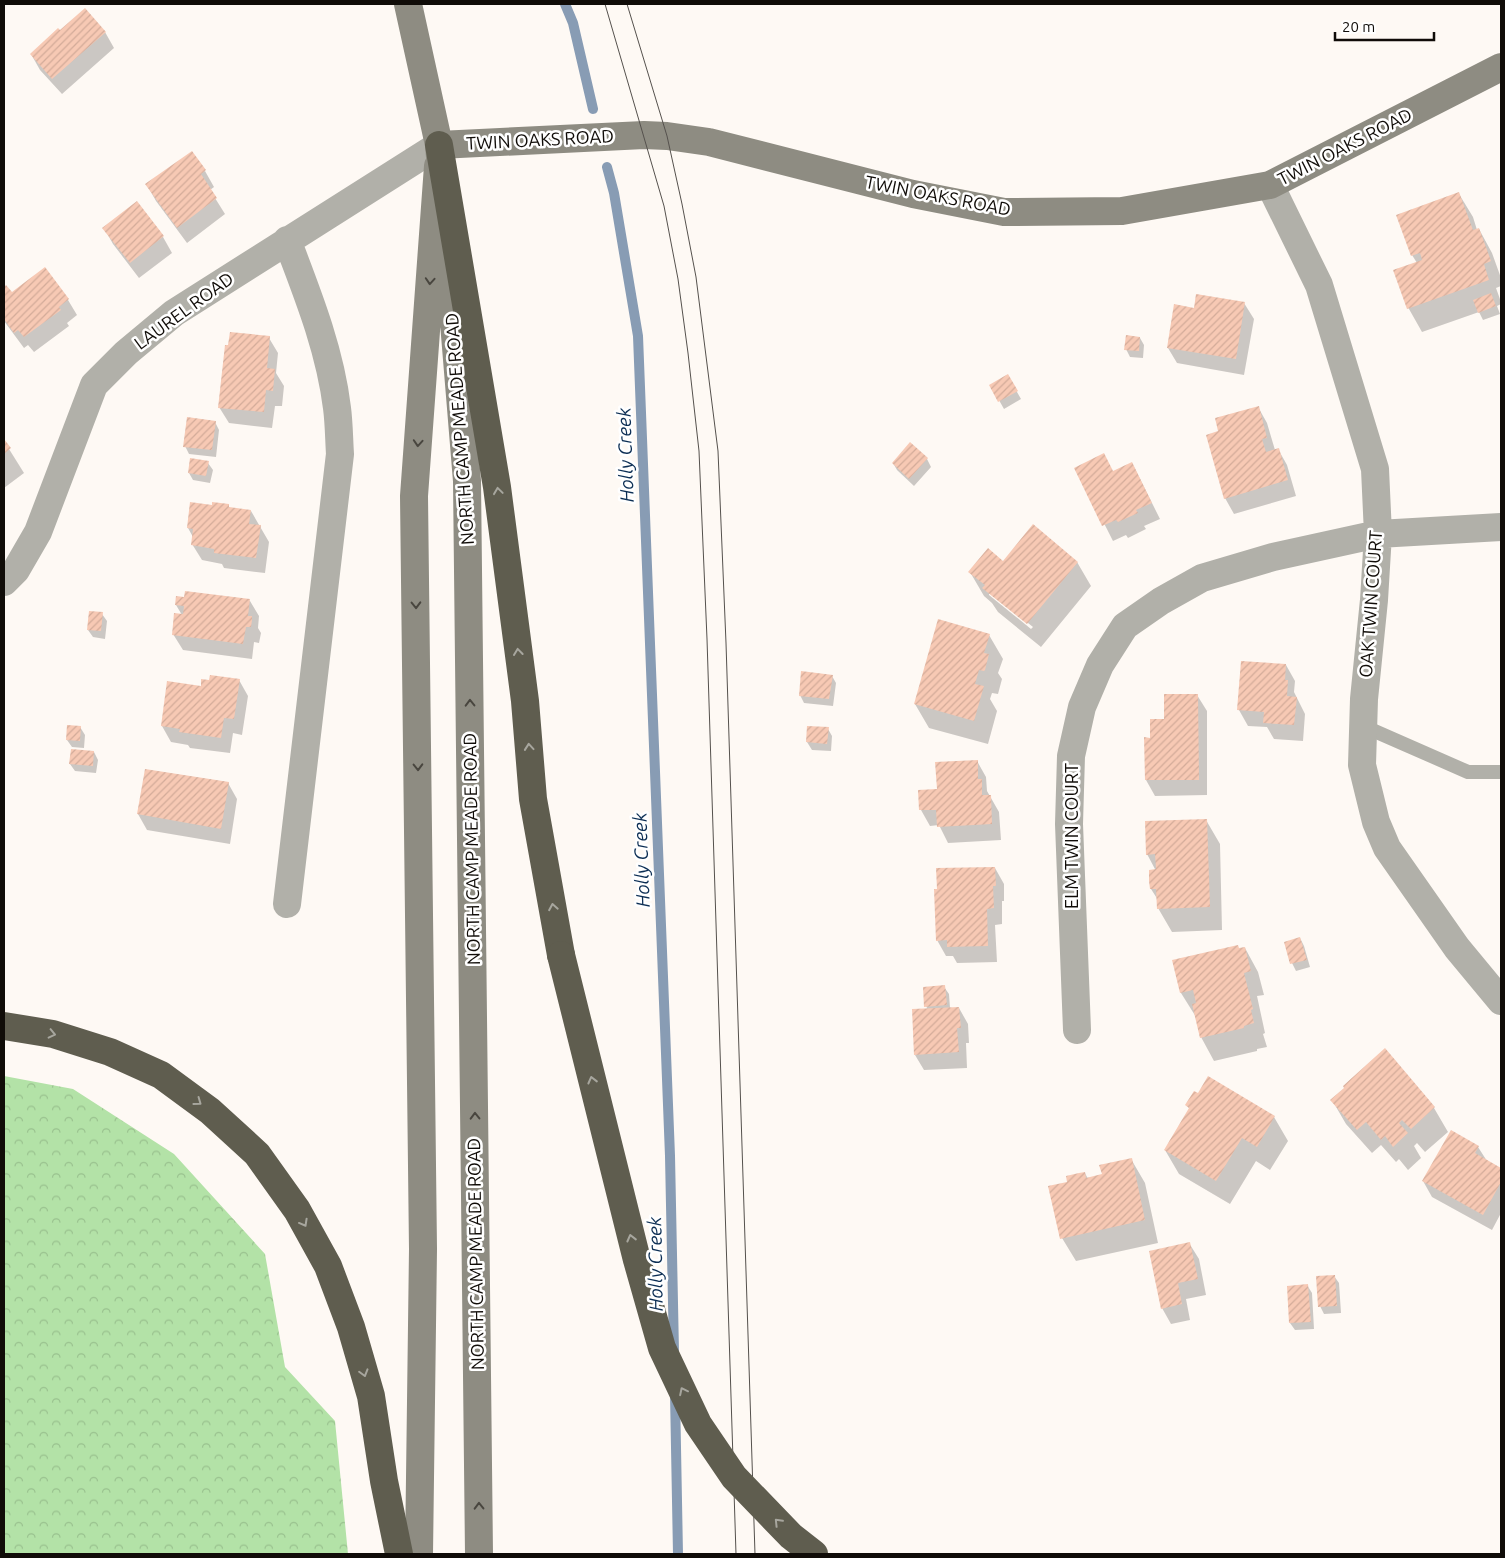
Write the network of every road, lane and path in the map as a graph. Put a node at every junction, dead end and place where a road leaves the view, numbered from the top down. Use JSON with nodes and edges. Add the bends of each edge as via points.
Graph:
{"nodes":[{"id":1,"x":408,"y":4,"type":"edge"},
{"id":2,"x":1501,"y":67,"type":"edge"},
{"id":3,"x":439,"y":145,"type":"junction"},
{"id":4,"x":1270,"y":185,"type":"junction"},
{"id":5,"x":287,"y":240,"type":"junction"},
{"id":6,"x":1501,"y":527,"type":"edge"},
{"id":7,"x":1378,"y":534,"type":"junction"},
{"id":8,"x":4,"y":582,"type":"edge"},
{"id":9,"x":1363,"y":726,"type":"junction"},
{"id":10,"x":1501,"y":772,"type":"edge"},
{"id":11,"x":287,"y":904,"type":"dead end"},
{"id":12,"x":1501,"y":1001,"type":"edge"},
{"id":13,"x":4,"y":1026,"type":"edge"},
{"id":14,"x":1077,"y":1030,"type":"dead end"},
{"id":15,"x":399,"y":1554,"type":"edge"},
{"id":16,"x":419,"y":1554,"type":"edge"},
{"id":17,"x":479,"y":1554,"type":"edge"},
{"id":18,"x":814,"y":1554,"type":"edge"}],
"edges":[{"from":1,"to":3,"type":"main road","name":"NORTH CAMP MEADE ROAD"},
{"from":2,"to":4,"type":"main road","name":"TWIN OAKS ROAD"},
{"from":3,"to":4,"type":"main road","name":"TWIN OAKS ROAD","via":[[666,136],[710,142],[913,194],[1004,212],[1122,212]]},
{"from":3,"to":5,"type":"street","name":"LAUREL ROAD"},
{"from":3,"to":16,"type":"main road","name":"NORTH CAMP MEADE ROAD","one_way":true,"via":[[414,496],[423,1249]]},
{"from":17,"to":3,"type":"main road","name":"NORTH CAMP MEADE ROAD","one_way":true,"via":[[467,481]]},
{"from":18,"to":3,"type":"highway","one_way":true,"bridge":true,"via":[[791,1536],[734,1477],[698,1424],[662,1348],[637,1260],[561,955],[534,799],[525,701],[497,487]]},
{"from":4,"to":7,"type":"street","name":"OAK TWIN COURT","via":[[1319,285],[1374,469]]},
{"from":5,"to":8,"type":"street","name":"LAUREL ROAD","via":[[174,313],[94,385],[38,532],[16,570]]},
{"from":5,"to":11,"type":"street","via":[[314,310],[329,368],[338,409],[340,454]]},
{"from":6,"to":7,"type":"street","name":"ELM TWIN COURT"},
{"from":7,"to":9,"type":"street","name":"OAK TWIN COURT"},
{"from":7,"to":14,"type":"street","name":"ELM TWIN COURT","via":[[1274,557],[1202,578],[1125,626],[1100,665],[1082,707],[1071,756],[1068,824]]},
{"from":9,"to":10,"type":"lane","via":[[1468,772]]},
{"from":9,"to":12,"type":"street","name":"OAK TWIN COURT","via":[[1362,765],[1376,822],[1388,848],[1457,948]]},
{"from":13,"to":15,"type":"highway","one_way":true,"via":[[53,1034],[110,1052],[161,1075],[210,1111],[257,1154],[297,1210],[328,1266],[351,1327],[371,1396]]}]}
